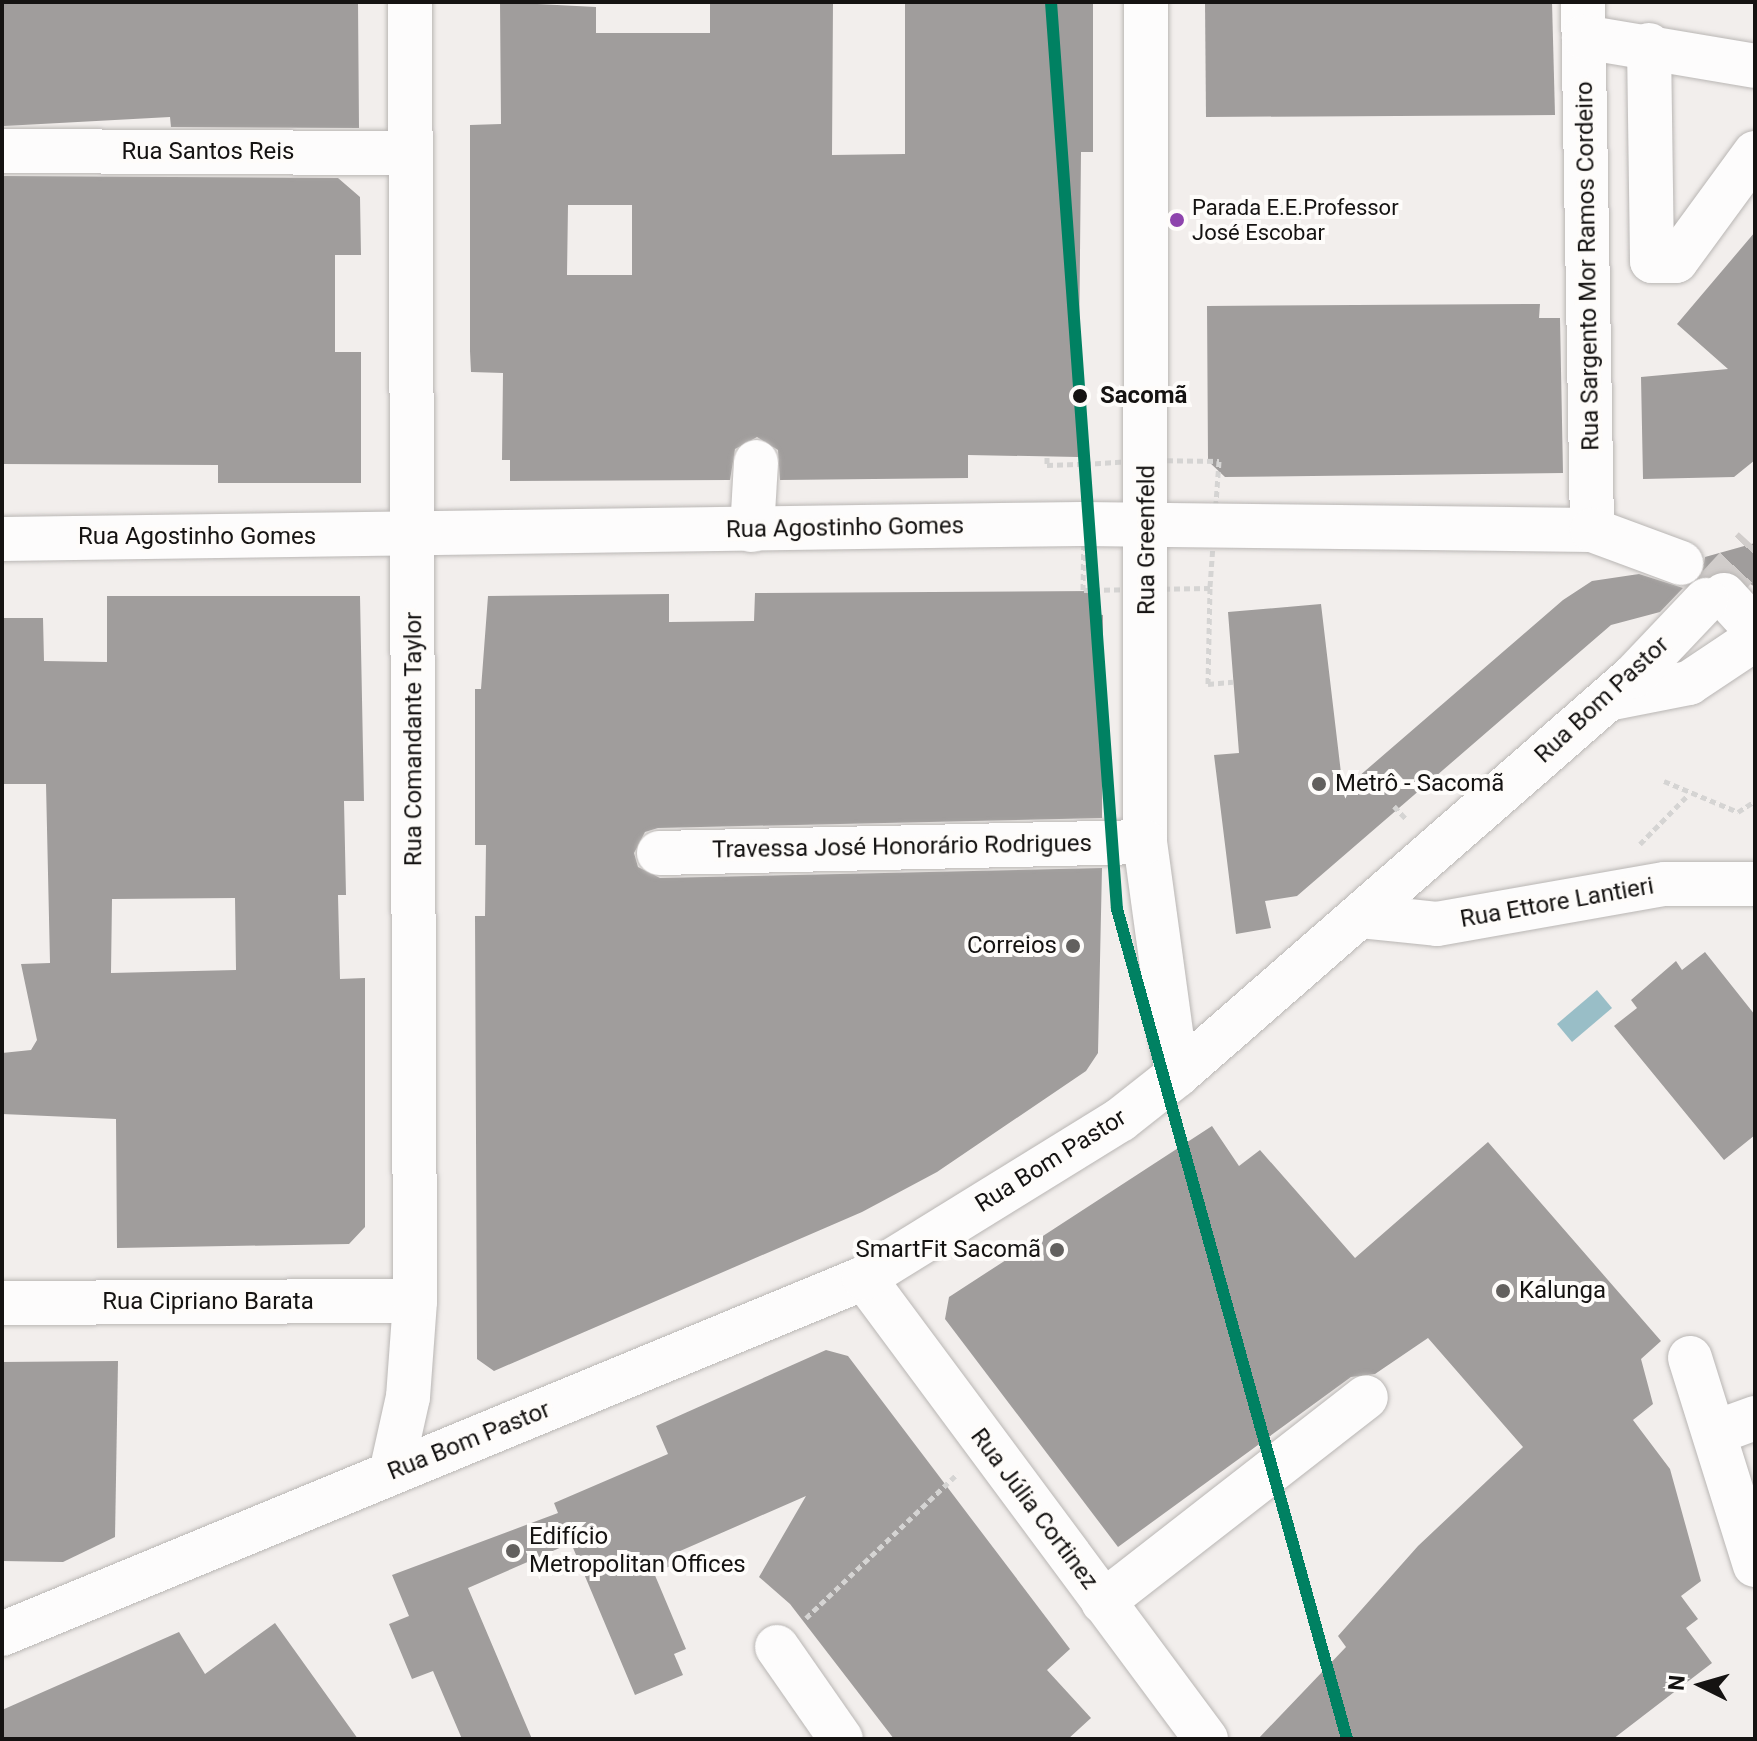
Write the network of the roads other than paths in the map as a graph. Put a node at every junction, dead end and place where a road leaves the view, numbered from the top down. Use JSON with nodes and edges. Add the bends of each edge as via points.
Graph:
{"nodes":[{"id":1,"x":410,"y":2,"type":"edge"},
{"id":2,"x":1146,"y":2,"type":"edge"},
{"id":3,"x":1583,"y":19,"type":"edge"},
{"id":4,"x":1649,"y":45,"type":"junction"},
{"id":5,"x":1755,"y":66,"type":"edge"},
{"id":6,"x":4,"y":151,"type":"edge"},
{"id":7,"x":411,"y":153,"type":"junction"},
{"id":8,"x":1755,"y":153,"type":"edge"},
{"id":9,"x":756,"y":462,"type":"dead end"},
{"id":10,"x":1148,"y":524,"type":"junction"},
{"id":11,"x":752,"y":530,"type":"junction"},
{"id":12,"x":1592,"y":530,"type":"junction"},
{"id":13,"x":414,"y":535,"type":"junction"},
{"id":14,"x":2,"y":539,"type":"edge"},
{"id":15,"x":1681,"y":563,"type":"dead end"},
{"id":16,"x":1755,"y":629,"type":"edge"},
{"id":17,"x":1755,"y":639,"type":"edge"},
{"id":18,"x":1608,"y":699,"type":"junction"},
{"id":19,"x":1145,"y":842,"type":"junction"},
{"id":20,"x":659,"y":853,"type":"dead end"},
{"id":21,"x":1755,"y":884,"type":"edge"},
{"id":22,"x":1361,"y":916,"type":"junction"},
{"id":23,"x":1177,"y":1075,"type":"junction"},
{"id":24,"x":864,"y":1278,"type":"junction"},
{"id":25,"x":415,"y":1301,"type":"junction"},
{"id":26,"x":2,"y":1303,"type":"edge"},
{"id":27,"x":1690,"y":1358,"type":"dead end"},
{"id":28,"x":1366,"y":1397,"type":"dead end"},
{"id":29,"x":1755,"y":1418,"type":"edge"},
{"id":30,"x":1714,"y":1433,"type":"junction"},
{"id":31,"x":391,"y":1473,"type":"junction"},
{"id":32,"x":1755,"y":1565,"type":"edge"},
{"id":33,"x":1103,"y":1602,"type":"junction"},
{"id":34,"x":2,"y":1634,"type":"edge"},
{"id":35,"x":777,"y":1647,"type":"road end"},
{"id":36,"x":841,"y":1739,"type":"edge"},
{"id":37,"x":1206,"y":1739,"type":"edge"}],
"edges":[{"from":1,"to":7,"type":"street","name":"Rua Comandante Taylor"},
{"from":2,"to":10,"type":"street","name":"Rua Greenfeld"},
{"from":3,"to":4,"type":"street"},
{"from":3,"to":12,"type":"street","name":"Rua Sargento Mor Ramos Cordeiro"},
{"from":4,"to":5,"type":"street"},
{"from":4,"to":8,"type":"street","via":[[1652,261],[1676,261]]},
{"from":6,"to":7,"type":"street","name":"Rua Santos Reis"},
{"from":7,"to":13,"type":"street","name":"Rua Comandante Taylor"},
{"from":9,"to":11,"type":"street"},
{"from":10,"to":11,"type":"street","name":"Rua Agostinho Gomes"},
{"from":10,"to":12,"type":"street","name":"Rua Agostinho Gomes"},
{"from":10,"to":19,"type":"street","name":"Rua Greenfeld"},
{"from":11,"to":13,"type":"street","name":"Rua Agostinho Gomes"},
{"from":12,"to":15,"type":"street","name":"Rua Agostinho Gomes"},
{"from":13,"to":14,"type":"street","name":"Rua Agostinho Gomes"},
{"from":13,"to":25,"type":"street","name":"Rua Comandante Taylor"},
{"from":16,"to":18,"type":"street","name":"Rua Bom Pastor","via":[[1715,598]]},
{"from":17,"to":18,"type":"street","via":[[1689,683]]},
{"from":18,"to":22,"type":"street","name":"Rua Bom Pastor"},
{"from":19,"to":20,"type":"street","name":"Travessa José Honorário Rodrigues"},
{"from":19,"to":23,"type":"street","name":"Rua Greenfeld"},
{"from":21,"to":22,"type":"street","name":"Rua Ettore Lantieri","via":[[1665,884],[1437,924]]},
{"from":22,"to":23,"type":"street","name":"Rua Bom Pastor"},
{"from":23,"to":24,"type":"street","name":"Rua Bom Pastor","via":[[1120,1120]]},
{"from":24,"to":31,"type":"street","name":"Rua Bom Pastor"},
{"from":24,"to":33,"type":"street","name":"Rua Júlia Cortinez"},
{"from":25,"to":26,"type":"street","name":"Rua Cipriano Barata"},
{"from":25,"to":31,"type":"street","name":"Rua Comandante Taylor","via":[[408,1397]]},
{"from":27,"to":30,"type":"street"},
{"from":28,"to":33,"type":"street"},
{"from":29,"to":30,"type":"street"},
{"from":30,"to":32,"type":"street"},
{"from":31,"to":34,"type":"street","name":"Rua Bom Pastor"},
{"from":33,"to":37,"type":"street","name":"Rua Júlia Cortinez"},
{"from":35,"to":36,"type":"street"}]}
